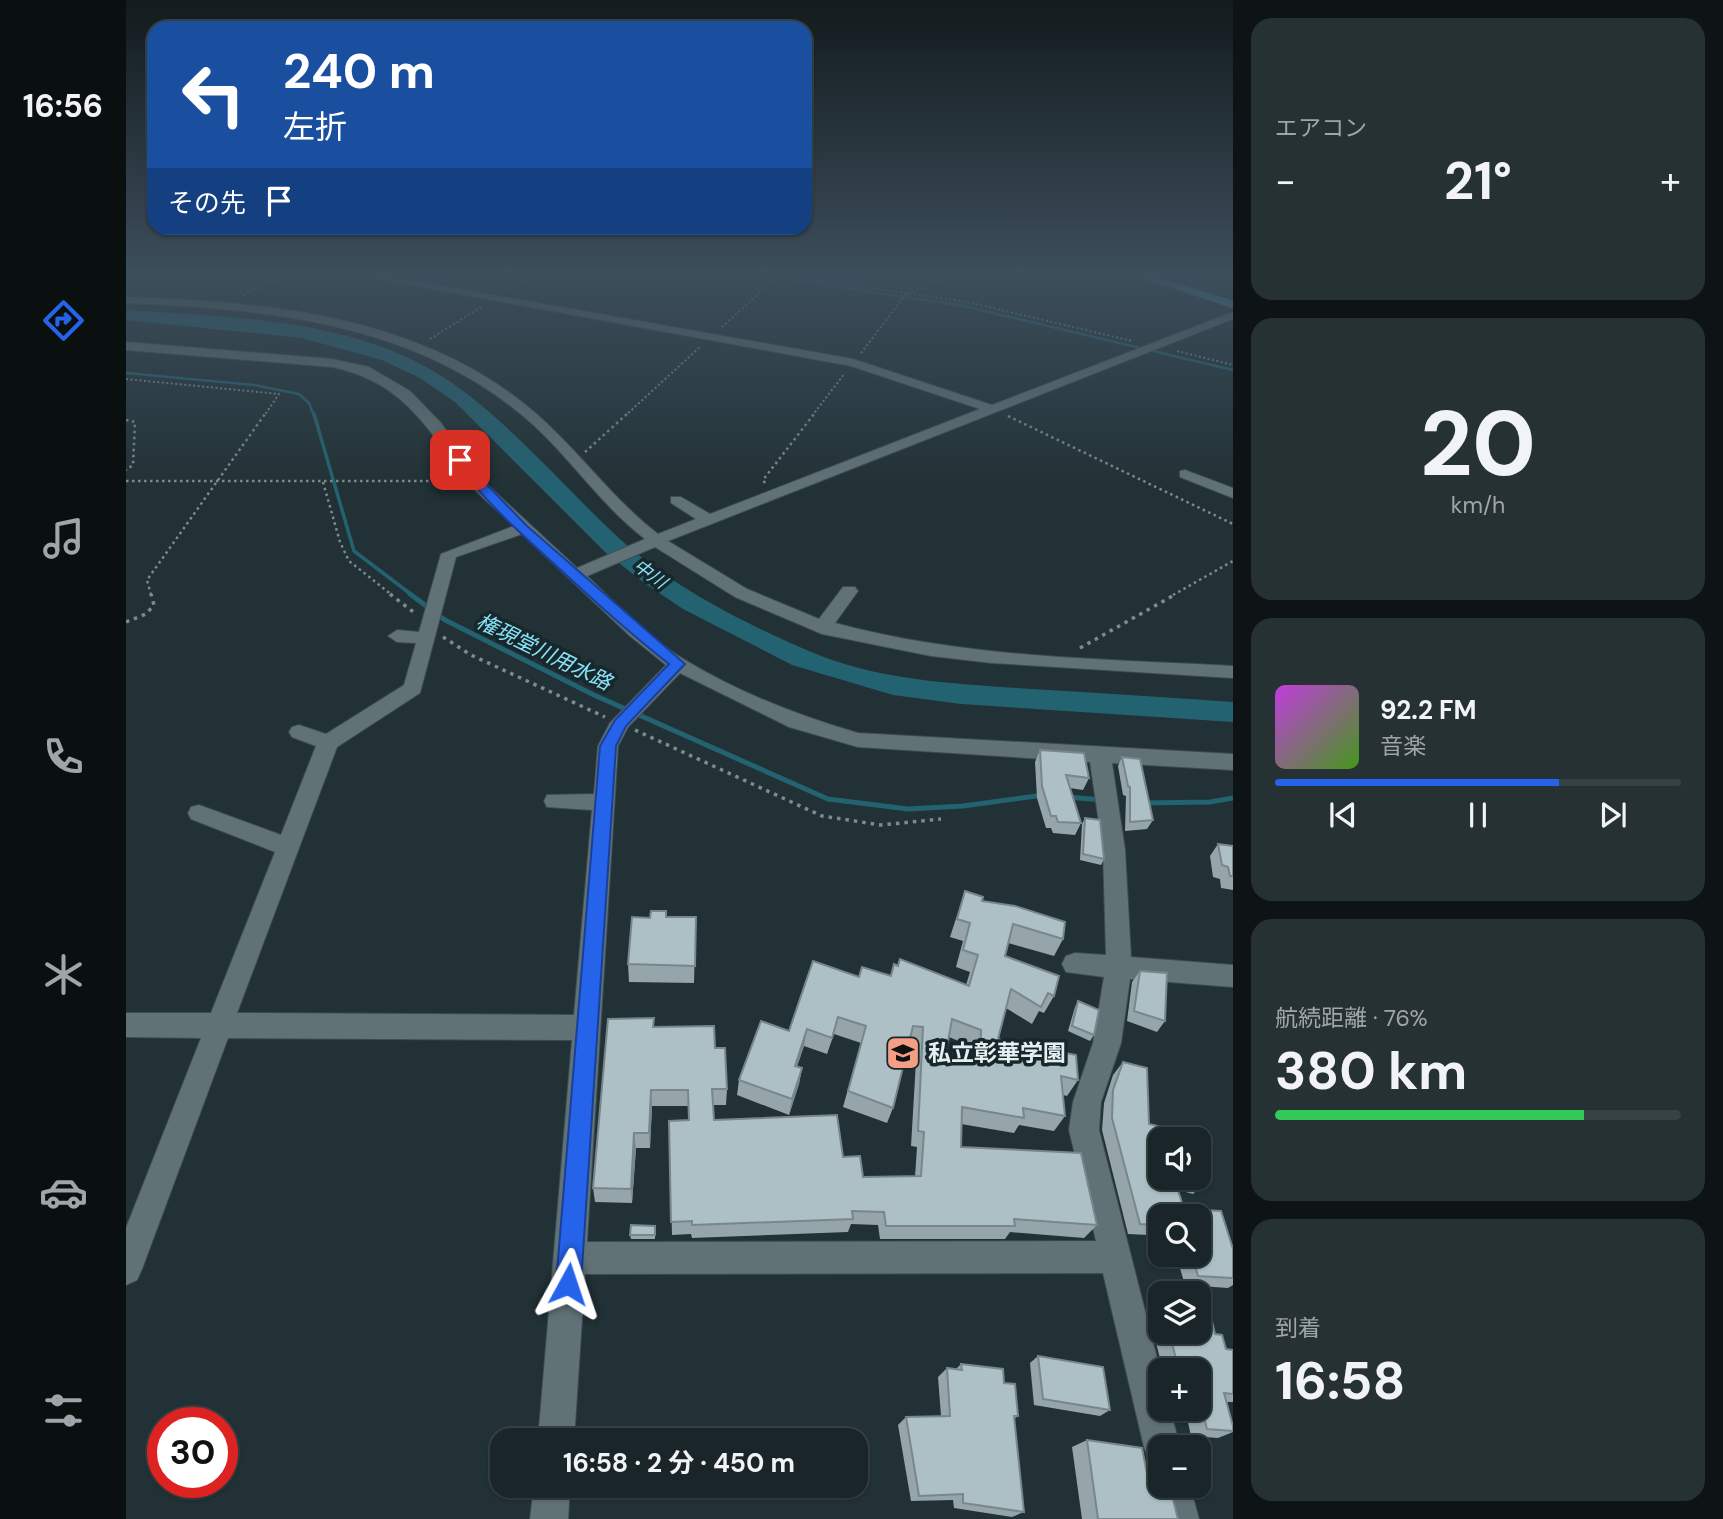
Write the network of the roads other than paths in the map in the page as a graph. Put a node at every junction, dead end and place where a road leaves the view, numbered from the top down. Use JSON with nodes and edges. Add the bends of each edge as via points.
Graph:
{"nodes":[{"id":1,"x":137,"y":347,"type":"edge"},
{"id":2,"x":423,"y":347,"type":"edge"},
{"id":3,"x":765,"y":347,"type":"edge"},
{"id":4,"x":1151,"y":347,"type":"edge"},
{"id":5,"x":992,"y":409,"type":"junction"},
{"id":6,"x":1185,"y":474,"type":"dead end"},
{"id":7,"x":1233,"y":493,"type":"edge"},
{"id":8,"x":676,"y":500,"type":"dead end"},
{"id":9,"x":709,"y":520,"type":"junction"},
{"id":10,"x":523,"y":528,"type":"junction"},
{"id":11,"x":652,"y":542,"type":"junction"},
{"id":12,"x":580,"y":573,"type":"junction"},
{"id":13,"x":849,"y":591,"type":"dead end"},
{"id":14,"x":822,"y":628,"type":"junction"},
{"id":15,"x":428,"y":632,"type":"junction"},
{"id":16,"x":397,"y":636,"type":"dead end"},
{"id":17,"x":1009,"y":643,"type":"dead end"},
{"id":18,"x":1028,"y":660,"type":"junction"},
{"id":19,"x":678,"y":664,"type":"junction"},
{"id":20,"x":1233,"y":672,"type":"edge"},
{"id":21,"x":299,"y":732,"type":"dead end"},
{"id":22,"x":328,"y":743,"type":"junction"},
{"id":23,"x":1100,"y":755,"type":"junction"},
{"id":24,"x":1233,"y":762,"type":"edge"},
{"id":25,"x":555,"y":801,"type":"dead end"},
{"id":26,"x":604,"y":802,"type":"junction"},
{"id":27,"x":199,"y":813,"type":"dead end"},
{"id":28,"x":287,"y":847,"type":"junction"},
{"id":29,"x":1075,"y":964,"type":"dead end"},
{"id":30,"x":1119,"y":967,"type":"junction"},
{"id":31,"x":1233,"y":976,"type":"edge"},
{"id":32,"x":126,"y":1025,"type":"edge"},
{"id":33,"x":221,"y":1026,"type":"junction"},
{"id":34,"x":589,"y":1028,"type":"junction"},
{"id":35,"x":1115,"y":1257,"type":"junction"},
{"id":36,"x":570,"y":1258,"type":"junction"},
{"id":37,"x":126,"y":1269,"type":"edge"},
{"id":38,"x":557,"y":1428,"type":"edge"},
{"id":39,"x":1159,"y":1435,"type":"edge"},
{"id":40,"x":551,"y":1498,"type":"edge"},
{"id":41,"x":1174,"y":1498,"type":"edge"},
{"id":42,"x":550,"y":1519,"type":"edge"},
{"id":43,"x":1180,"y":1519,"type":"edge"}],
"edges":[{"from":1,"to":10,"type":"street","via":[[332,363],[365,370],[405,394],[436,426],[474,480]]},
{"from":2,"to":11,"type":"street","via":[[454,362],[529,413]]},
{"from":3,"to":5,"type":"street","via":[[853,363]]},
{"from":4,"to":5,"type":"street"},
{"from":5,"to":9,"type":"street"},
{"from":6,"to":7,"type":"street"},
{"from":8,"to":9,"type":"street"},
{"from":9,"to":11,"type":"street"},
{"from":10,"to":12,"type":"street"},
{"from":10,"to":15,"type":"street","via":[[449,554]]},
{"from":11,"to":12,"type":"street"},
{"from":11,"to":14,"type":"street","via":[[760,602]]},
{"from":12,"to":19,"type":"street","via":[[636,632]]},
{"from":13,"to":14,"type":"street"},
{"from":14,"to":18,"type":"street"},
{"from":15,"to":16,"type":"street"},
{"from":15,"to":22,"type":"street","via":[[413,688]]},
{"from":17,"to":18,"type":"street"},
{"from":18,"to":20,"type":"street"},
{"from":19,"to":23,"type":"street","via":[[784,717],[858,740]]},
{"from":19,"to":26,"type":"street","via":[[648,681],[620,723],[608,746]]},
{"from":21,"to":22,"type":"street"},
{"from":22,"to":28,"type":"street"},
{"from":23,"to":24,"type":"street"},
{"from":23,"to":30,"type":"street","via":[[1114,850]]},
{"from":25,"to":26,"type":"street"},
{"from":26,"to":34,"type":"street"},
{"from":27,"to":28,"type":"street"},
{"from":28,"to":33,"type":"street"},
{"from":29,"to":30,"type":"street"},
{"from":30,"to":31,"type":"street"},
{"from":30,"to":35,"type":"street","via":[[1107,1043],[1087,1102],[1084,1130]]},
{"from":32,"to":33,"type":"street"},
{"from":33,"to":34,"type":"street"},
{"from":33,"to":37,"type":"street"},
{"from":34,"to":36,"type":"street"},
{"from":35,"to":36,"type":"street"},
{"from":35,"to":39,"type":"street"},
{"from":36,"to":38,"type":"street"},
{"from":40,"to":42,"type":"street"},
{"from":41,"to":43,"type":"street"}]}
